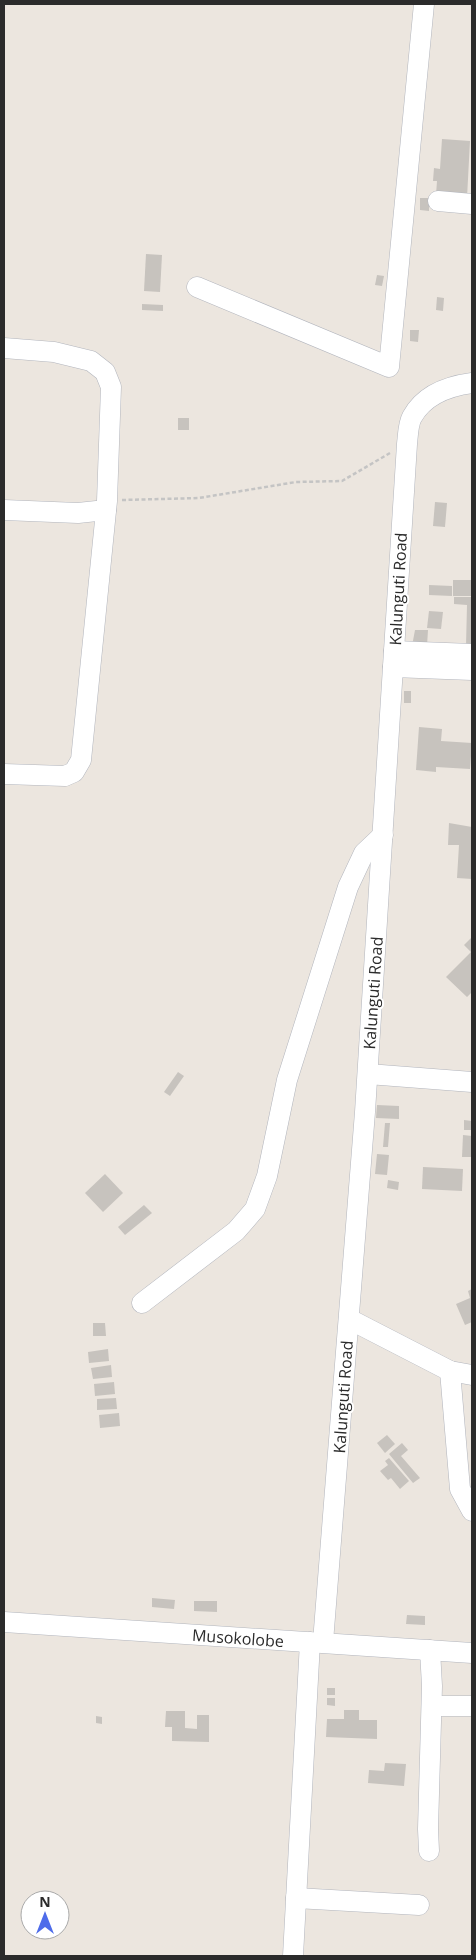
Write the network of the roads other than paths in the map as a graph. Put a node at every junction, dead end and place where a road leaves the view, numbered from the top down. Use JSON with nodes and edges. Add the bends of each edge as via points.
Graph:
{"nodes":[{"id":1,"x":424,"y":4,"type":"edge"},
{"id":2,"x":438,"y":201,"type":"dead end"},
{"id":3,"x":472,"y":204,"type":"edge"},
{"id":4,"x":197,"y":287,"type":"dead end"},
{"id":5,"x":4,"y":348,"type":"edge"},
{"id":6,"x":472,"y":383,"type":"edge"},
{"id":7,"x":106,"y":506,"type":"junction"},
{"id":8,"x":4,"y":510,"type":"edge"},
{"id":9,"x":472,"y":654,"type":"edge"},
{"id":10,"x":394,"y":659,"type":"junction"},
{"id":11,"x":472,"y":670,"type":"edge"},
{"id":12,"x":4,"y":774,"type":"edge"},
{"id":13,"x":383,"y":835,"type":"junction"},
{"id":14,"x":368,"y":1074,"type":"junction"},
{"id":15,"x":472,"y":1082,"type":"edge"},
{"id":16,"x":142,"y":1303,"type":"dead end"},
{"id":17,"x":349,"y":1319,"type":"junction"},
{"id":18,"x":450,"y":1372,"type":"junction"},
{"id":19,"x":472,"y":1375,"type":"edge"},
{"id":20,"x":472,"y":1512,"type":"edge"},
{"id":21,"x":4,"y":1622,"type":"edge"},
{"id":22,"x":317,"y":1642,"type":"junction"},
{"id":23,"x":430,"y":1650,"type":"junction"},
{"id":24,"x":472,"y":1653,"type":"edge"},
{"id":25,"x":432,"y":1706,"type":"junction"},
{"id":26,"x":472,"y":1706,"type":"edge"},
{"id":27,"x":429,"y":1851,"type":"dead end"},
{"id":28,"x":296,"y":1898,"type":"junction"},
{"id":29,"x":419,"y":1905,"type":"dead end"},
{"id":30,"x":293,"y":1956,"type":"edge"}],
"edges":[{"from":1,"to":4,"type":"street","via":[[389,367]]},
{"from":2,"to":3,"type":"street"},
{"from":5,"to":7,"type":"street","via":[[54,352],[91,361],[105,372],[111,386]]},
{"from":6,"to":10,"type":"street","name":"Kalunguti Road","via":[[454,385],[428,398],[411,418]]},
{"from":7,"to":8,"type":"street","via":[[78,513]]},
{"from":7,"to":12,"type":"street","via":[[81,760],[74,772],[65,776]]},
{"from":9,"to":10,"type":"street"},
{"from":10,"to":11,"type":"street"},
{"from":10,"to":13,"type":"street","name":"Kalunguti Road"},
{"from":13,"to":14,"type":"street","name":"Kalunguti Road"},
{"from":13,"to":16,"type":"street","via":[[364,853],[348,887],[287,1080],[267,1176],[255,1209],[236,1231]]},
{"from":14,"to":15,"type":"street"},
{"from":14,"to":17,"type":"street","name":"Kalunguti Road"},
{"from":17,"to":18,"type":"street"},
{"from":17,"to":22,"type":"street","name":"Kalunguti Road"},
{"from":18,"to":19,"type":"street"},
{"from":18,"to":20,"type":"street","via":[[460,1488]]},
{"from":21,"to":22,"type":"street","name":"Musokolobe"},
{"from":22,"to":23,"type":"street","name":"Musokolobe"},
{"from":22,"to":28,"type":"street","name":"Kalunguti Road"},
{"from":23,"to":24,"type":"street","name":"Musokolobe"},
{"from":23,"to":25,"type":"street"},
{"from":25,"to":26,"type":"street"},
{"from":25,"to":27,"type":"street"},
{"from":28,"to":29,"type":"street"},
{"from":28,"to":30,"type":"street","name":"Kalunguti Road"}]}
